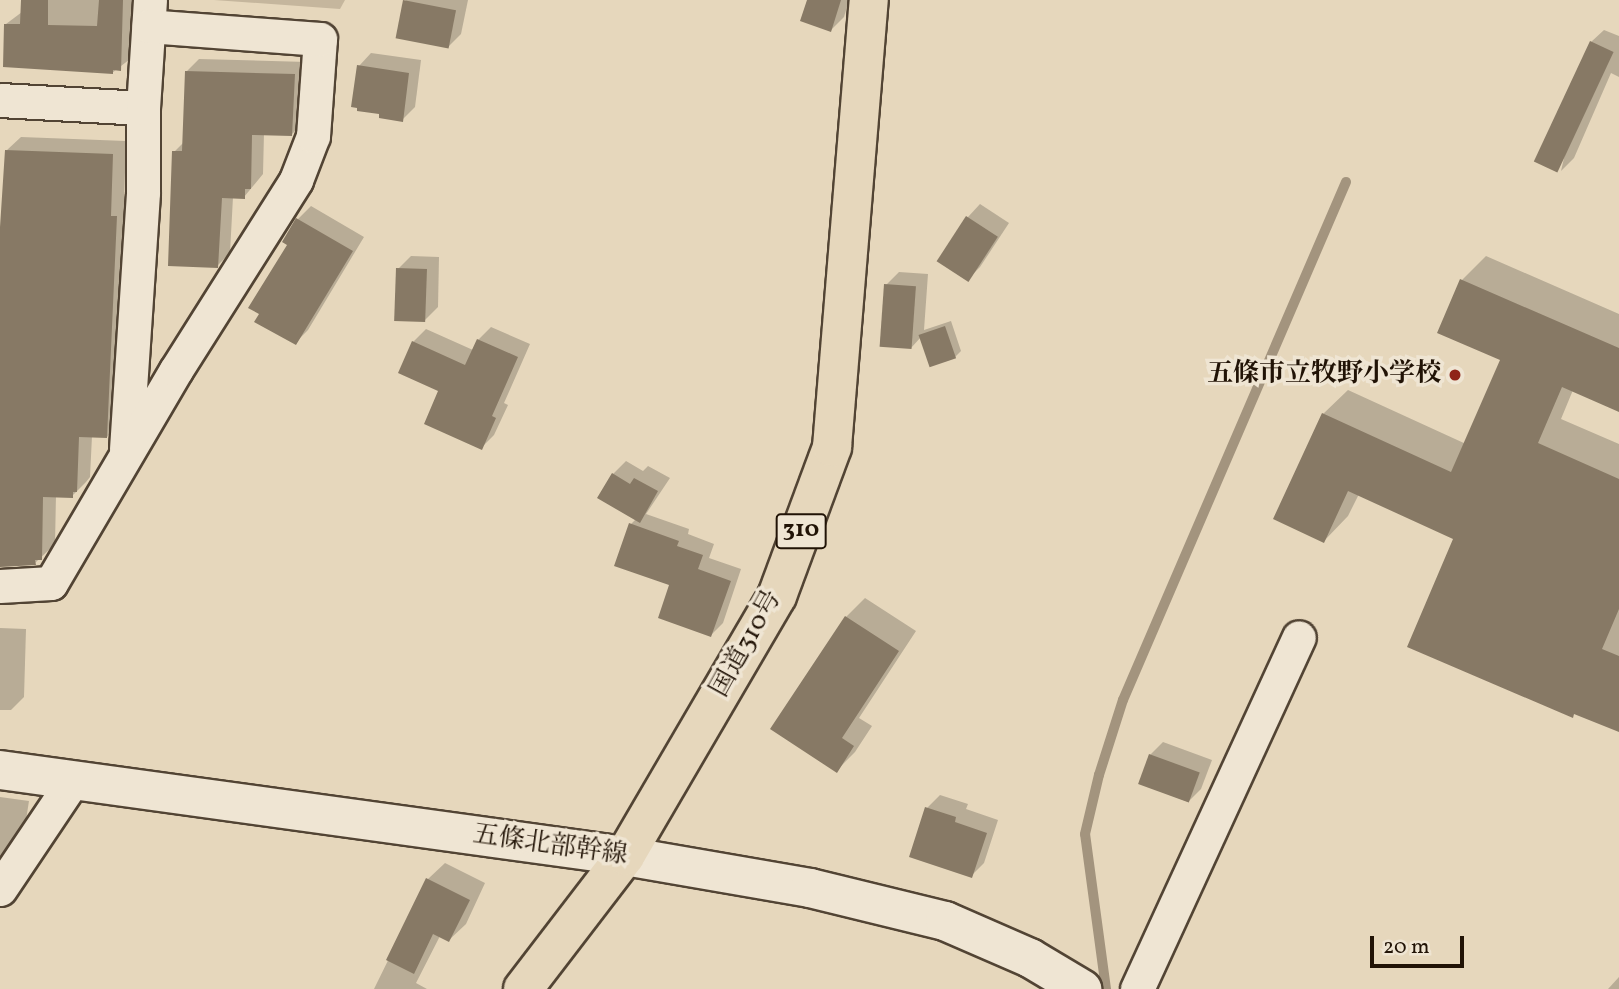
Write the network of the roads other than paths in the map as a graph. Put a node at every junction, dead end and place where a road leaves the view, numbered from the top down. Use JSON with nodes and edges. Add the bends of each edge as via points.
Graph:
{"nodes":[{"id":1,"x":869,"y":0,"type":"edge"},
{"id":2,"x":149,"y":13,"type":"edge"},
{"id":3,"x":0,"y":100,"type":"edge"},
{"id":4,"x":143,"y":108,"type":"junction"},
{"id":5,"x":125,"y":458,"type":"junction"},
{"id":6,"x":0,"y":586,"type":"edge"},
{"id":7,"x":1299,"y":637,"type":"dead end"},
{"id":8,"x":0,"y":770,"type":"edge"},
{"id":9,"x":74,"y":779,"type":"junction"},
{"id":10,"x":625,"y":856,"type":"junction"},
{"id":11,"x":0,"y":889,"type":"edge"},
{"id":12,"x":523,"y":989,"type":"edge"},
{"id":13,"x":1082,"y":989,"type":"edge"},
{"id":14,"x":1137,"y":989,"type":"edge"}],
"edges":[{"from":1,"to":10,"type":"highway","name":"国道310号","number":"310","via":[[832,447],[777,596]]},
{"from":2,"to":4,"type":"street"},
{"from":2,"to":5,"type":"street","via":[[320,39],[313,136],[296,180]]},
{"from":3,"to":4,"type":"street"},
{"from":4,"to":5,"type":"street","via":[[144,192]]},
{"from":5,"to":6,"type":"street","via":[[51,583]]},
{"from":7,"to":14,"type":"street"},
{"from":8,"to":9,"type":"street","name":"五條北部幹線"},
{"from":9,"to":10,"type":"street","name":"五條北部幹線"},
{"from":9,"to":11,"type":"street"},
{"from":10,"to":12,"type":"highway","name":"国道310号","number":"310"},
{"from":10,"to":13,"type":"street","name":"五條北部幹線","via":[[810,888],[945,920],[1030,958]]}]}
